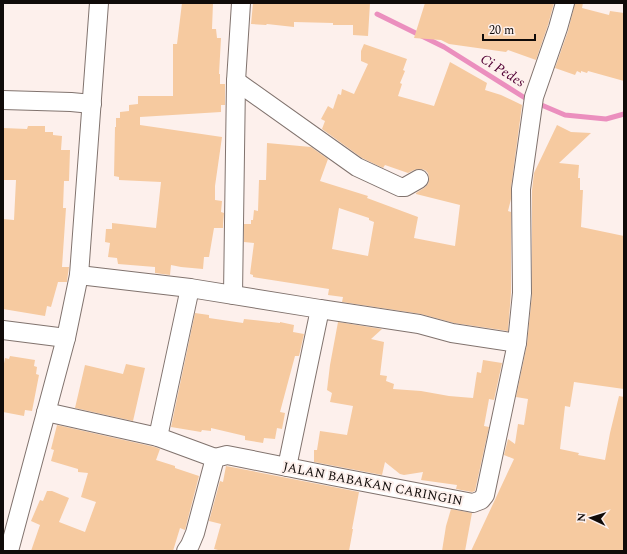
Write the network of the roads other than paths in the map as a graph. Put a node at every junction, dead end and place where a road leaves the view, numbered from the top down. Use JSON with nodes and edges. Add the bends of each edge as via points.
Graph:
{"nodes":[{"id":1,"x":99,"y":3,"type":"edge"},
{"id":2,"x":241,"y":3,"type":"edge"},
{"id":3,"x":565,"y":3,"type":"edge"},
{"id":4,"x":236,"y":80,"type":"junction"},
{"id":5,"x":3,"y":100,"type":"edge"},
{"id":6,"x":92,"y":104,"type":"junction"},
{"id":7,"x":419,"y":179,"type":"dead end"},
{"id":8,"x":79,"y":275,"type":"junction"},
{"id":9,"x":190,"y":288,"type":"junction"},
{"id":10,"x":233,"y":295,"type":"junction"},
{"id":11,"x":320,"y":309,"type":"junction"},
{"id":12,"x":3,"y":330,"type":"edge"},
{"id":13,"x":66,"y":338,"type":"junction"},
{"id":14,"x":517,"y":343,"type":"junction"},
{"id":15,"x":46,"y":412,"type":"junction"},
{"id":16,"x":158,"y":437,"type":"junction"},
{"id":17,"x":215,"y":458,"type":"junction"},
{"id":18,"x":288,"y":467,"type":"junction"},
{"id":19,"x":9,"y":551,"type":"edge"},
{"id":20,"x":186,"y":551,"type":"edge"}],
"edges":[{"from":1,"to":6,"type":"street"},
{"from":2,"to":4,"type":"street"},
{"from":3,"to":14,"type":"street","name":"JALAN BABAKAN CARINGIN","via":[[533,103],[521,189],[522,293]]},
{"from":4,"to":7,"type":"street","via":[[357,167],[400,187]]},
{"from":4,"to":10,"type":"street"},
{"from":5,"to":6,"type":"street"},
{"from":6,"to":8,"type":"street"},
{"from":8,"to":9,"type":"street"},
{"from":8,"to":13,"type":"street"},
{"from":9,"to":10,"type":"street"},
{"from":9,"to":16,"type":"street"},
{"from":10,"to":11,"type":"street"},
{"from":11,"to":14,"type":"street","via":[[419,324],[452,333]]},
{"from":11,"to":18,"type":"street"},
{"from":12,"to":13,"type":"street"},
{"from":13,"to":15,"type":"street"},
{"from":14,"to":18,"type":"street","name":"JALAN BABAKAN CARINGIN","via":[[485,494],[481,500],[473,503]]},
{"from":15,"to":16,"type":"street"},
{"from":15,"to":19,"type":"street"},
{"from":16,"to":17,"type":"street"},
{"from":17,"to":18,"type":"street","name":"JALAN BABAKAN CARINGIN","via":[[227,455]]},
{"from":17,"to":20,"type":"street","via":[[194,533]]}]}
